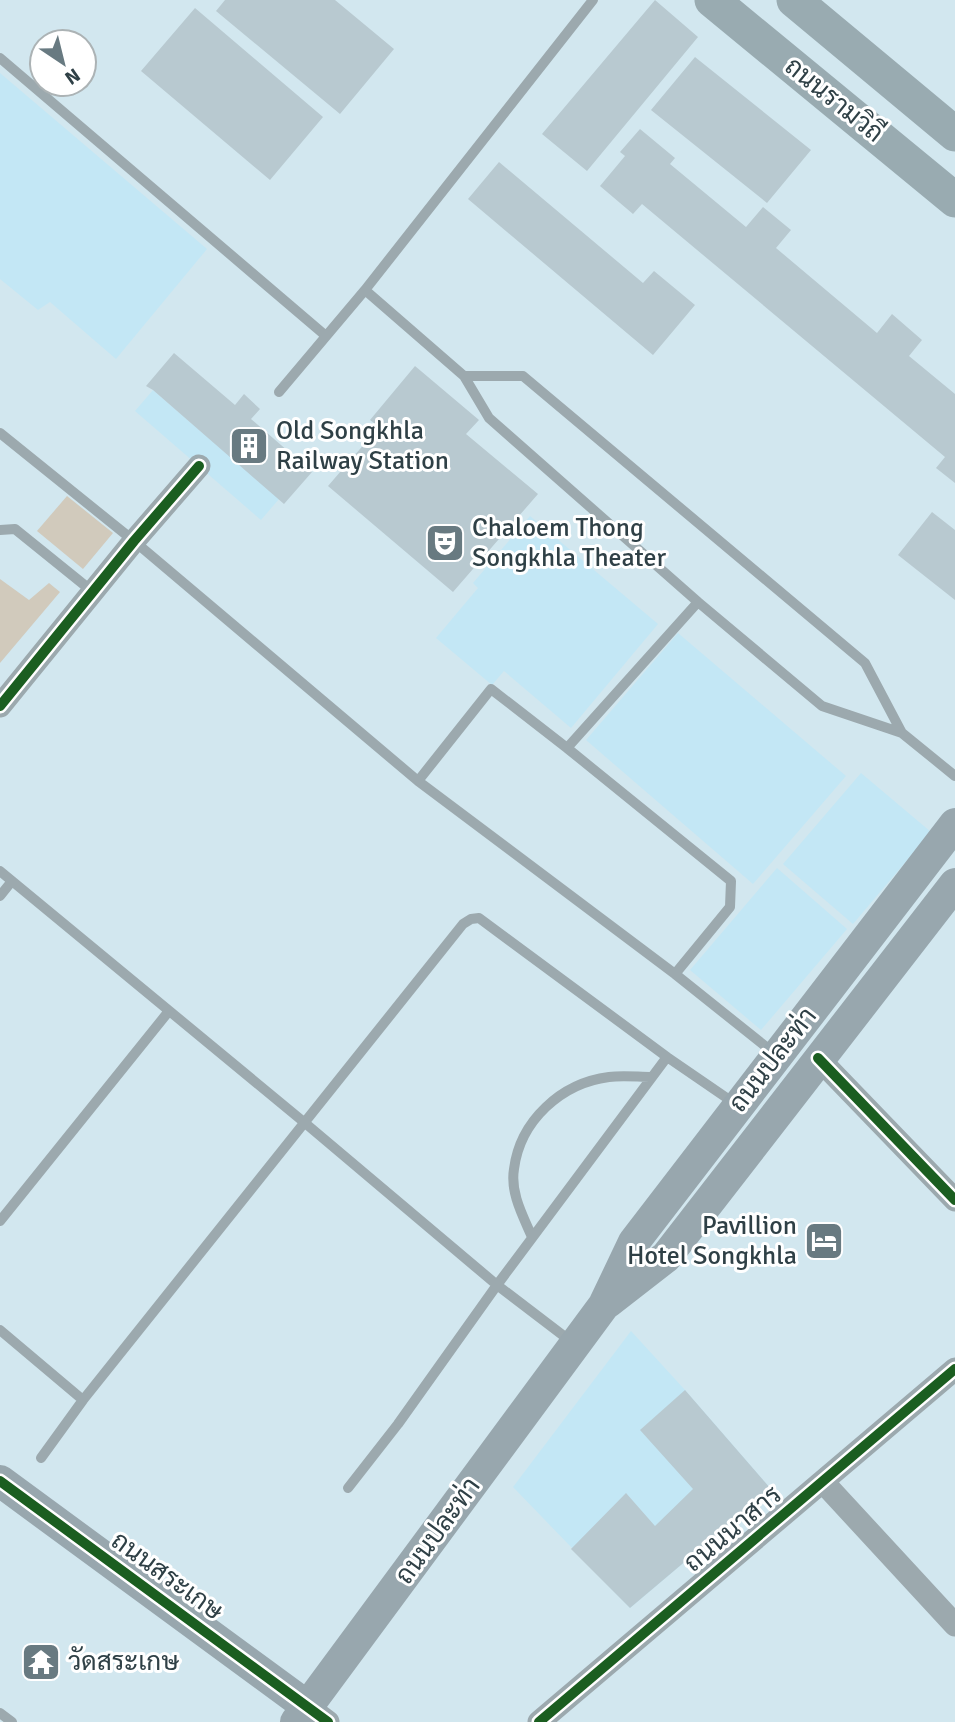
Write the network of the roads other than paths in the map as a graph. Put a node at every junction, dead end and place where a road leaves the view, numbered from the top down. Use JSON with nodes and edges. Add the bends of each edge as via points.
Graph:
{"nodes":[{"id":1,"x":593,"y":0,"type":"edge"},
{"id":2,"x":712,"y":0,"type":"edge"},
{"id":3,"x":794,"y":0,"type":"edge"},
{"id":4,"x":0,"y":58,"type":"edge"},
{"id":5,"x":955,"y":134,"type":"edge"},
{"id":6,"x":955,"y":200,"type":"edge"},
{"id":7,"x":365,"y":290,"type":"junction"},
{"id":8,"x":326,"y":337,"type":"junction"},
{"id":9,"x":464,"y":376,"type":"junction"},
{"id":10,"x":279,"y":392,"type":"dead end"},
{"id":11,"x":0,"y":433,"type":"edge"},
{"id":12,"x":199,"y":466,"type":"dead end"},
{"id":13,"x":0,"y":530,"type":"edge"},
{"id":14,"x":134,"y":541,"type":"junction"},
{"id":15,"x":93,"y":592,"type":"junction"},
{"id":16,"x":698,"y":602,"type":"junction"},
{"id":17,"x":0,"y":706,"type":"edge"},
{"id":18,"x":902,"y":733,"type":"junction"},
{"id":19,"x":567,"y":748,"type":"junction"},
{"id":20,"x":955,"y":776,"type":"edge"},
{"id":21,"x":418,"y":781,"type":"junction"},
{"id":22,"x":955,"y":824,"type":"edge"},
{"id":23,"x":0,"y":871,"type":"edge"},
{"id":24,"x":12,"y":881,"type":"junction"},
{"id":25,"x":955,"y":884,"type":"edge"},
{"id":26,"x":0,"y":895,"type":"edge"},
{"id":27,"x":675,"y":974,"type":"junction"},
{"id":28,"x":169,"y":1011,"type":"junction"},
{"id":29,"x":777,"y":1056,"type":"junction"},
{"id":30,"x":667,"y":1057,"type":"junction"},
{"id":31,"x":818,"y":1058,"type":"junction"},
{"id":32,"x":652,"y":1077,"type":"junction"},
{"id":33,"x":738,"y":1105,"type":"junction"},
{"id":34,"x":305,"y":1123,"type":"junction"},
{"id":35,"x":955,"y":1200,"type":"edge"},
{"id":36,"x":0,"y":1221,"type":"edge"},
{"id":37,"x":532,"y":1237,"type":"junction"},
{"id":38,"x":497,"y":1284,"type":"junction"},
{"id":39,"x":604,"y":1305,"type":"junction"},
{"id":40,"x":0,"y":1330,"type":"edge"},
{"id":41,"x":575,"y":1345,"type":"junction"},
{"id":42,"x":955,"y":1369,"type":"edge"},
{"id":43,"x":83,"y":1400,"type":"junction"},
{"id":44,"x":41,"y":1458,"type":"dead end"},
{"id":45,"x":0,"y":1481,"type":"edge"},
{"id":46,"x":823,"y":1482,"type":"junction"},
{"id":47,"x":348,"y":1488,"type":"dead end"},
{"id":48,"x":955,"y":1625,"type":"edge"},
{"id":49,"x":0,"y":1713,"type":"edge"},
{"id":50,"x":311,"y":1717,"type":"edge"},
{"id":51,"x":12,"y":1722,"type":"edge"},
{"id":52,"x":539,"y":1722,"type":"edge"}],
"edges":[{"from":1,"to":7,"type":"lane"},
{"from":2,"to":6,"type":"main road","name":"ถนนรามวิถี"},
{"from":3,"to":5,"type":"main road","name":"ถนนรามวิถี"},
{"from":4,"to":8,"type":"lane"},
{"from":7,"to":8,"type":"lane"},
{"from":7,"to":9,"type":"lane"},
{"from":8,"to":10,"type":"lane"},
{"from":9,"to":16,"type":"lane","via":[[489,418]]},
{"from":9,"to":18,"type":"lane","via":[[523,376],[865,663]]},
{"from":11,"to":14,"type":"lane"},
{"from":12,"to":14,"type":"street"},
{"from":13,"to":15,"type":"lane","via":[[15,529]]},
{"from":14,"to":15,"type":"street"},
{"from":14,"to":21,"type":"lane"},
{"from":15,"to":17,"type":"street"},
{"from":16,"to":18,"type":"lane","via":[[822,706]]},
{"from":16,"to":19,"type":"lane"},
{"from":18,"to":20,"type":"lane"},
{"from":19,"to":21,"type":"lane","via":[[491,689]]},
{"from":19,"to":27,"type":"lane","via":[[731,881],[730,907]]},
{"from":21,"to":27,"type":"lane"},
{"from":22,"to":29,"type":"main road","name":"ถนนปละท่า"},
{"from":23,"to":24,"type":"lane"},
{"from":24,"to":26,"type":"lane"},
{"from":24,"to":28,"type":"lane"},
{"from":25,"to":31,"type":"main road","name":"ถนนปละท่า"},
{"from":27,"to":29,"type":"lane"},
{"from":28,"to":34,"type":"lane"},
{"from":28,"to":36,"type":"lane"},
{"from":29,"to":33,"type":"main road","name":"ถนนปละท่า"},
{"from":30,"to":32,"type":"lane"},
{"from":30,"to":33,"type":"lane"},
{"from":30,"to":34,"type":"lane","via":[[479,918],[471,919]]},
{"from":31,"to":35,"type":"street"},
{"from":31,"to":39,"type":"main road","name":"ถนนปละท่า","via":[[666,1257]]},
{"from":32,"to":37,"type":"lane"},
{"from":32,"to":37,"type":"lane","via":[[609,1076],[580,1084],[538,1114],[513,1170],[516,1201]]},
{"from":33,"to":39,"type":"main road","name":"ถนนปละท่า","via":[[634,1242]]},
{"from":34,"to":38,"type":"lane"},
{"from":34,"to":43,"type":"lane"},
{"from":37,"to":38,"type":"lane"},
{"from":38,"to":41,"type":"lane"},
{"from":38,"to":47,"type":"lane"},
{"from":39,"to":41,"type":"main road","name":"ถนนปละท่า"},
{"from":40,"to":43,"type":"lane"},
{"from":41,"to":50,"type":"main road","name":"ถนนปละท่า"},
{"from":42,"to":46,"type":"street","name":"ถนนนาสาร"},
{"from":43,"to":44,"type":"lane"},
{"from":45,"to":50,"type":"main road","name":"ถนนสระเกษ"},
{"from":46,"to":48,"type":"street"},
{"from":46,"to":52,"type":"street","name":"ถนนนาสาร"},
{"from":49,"to":51,"type":"lane"}]}
